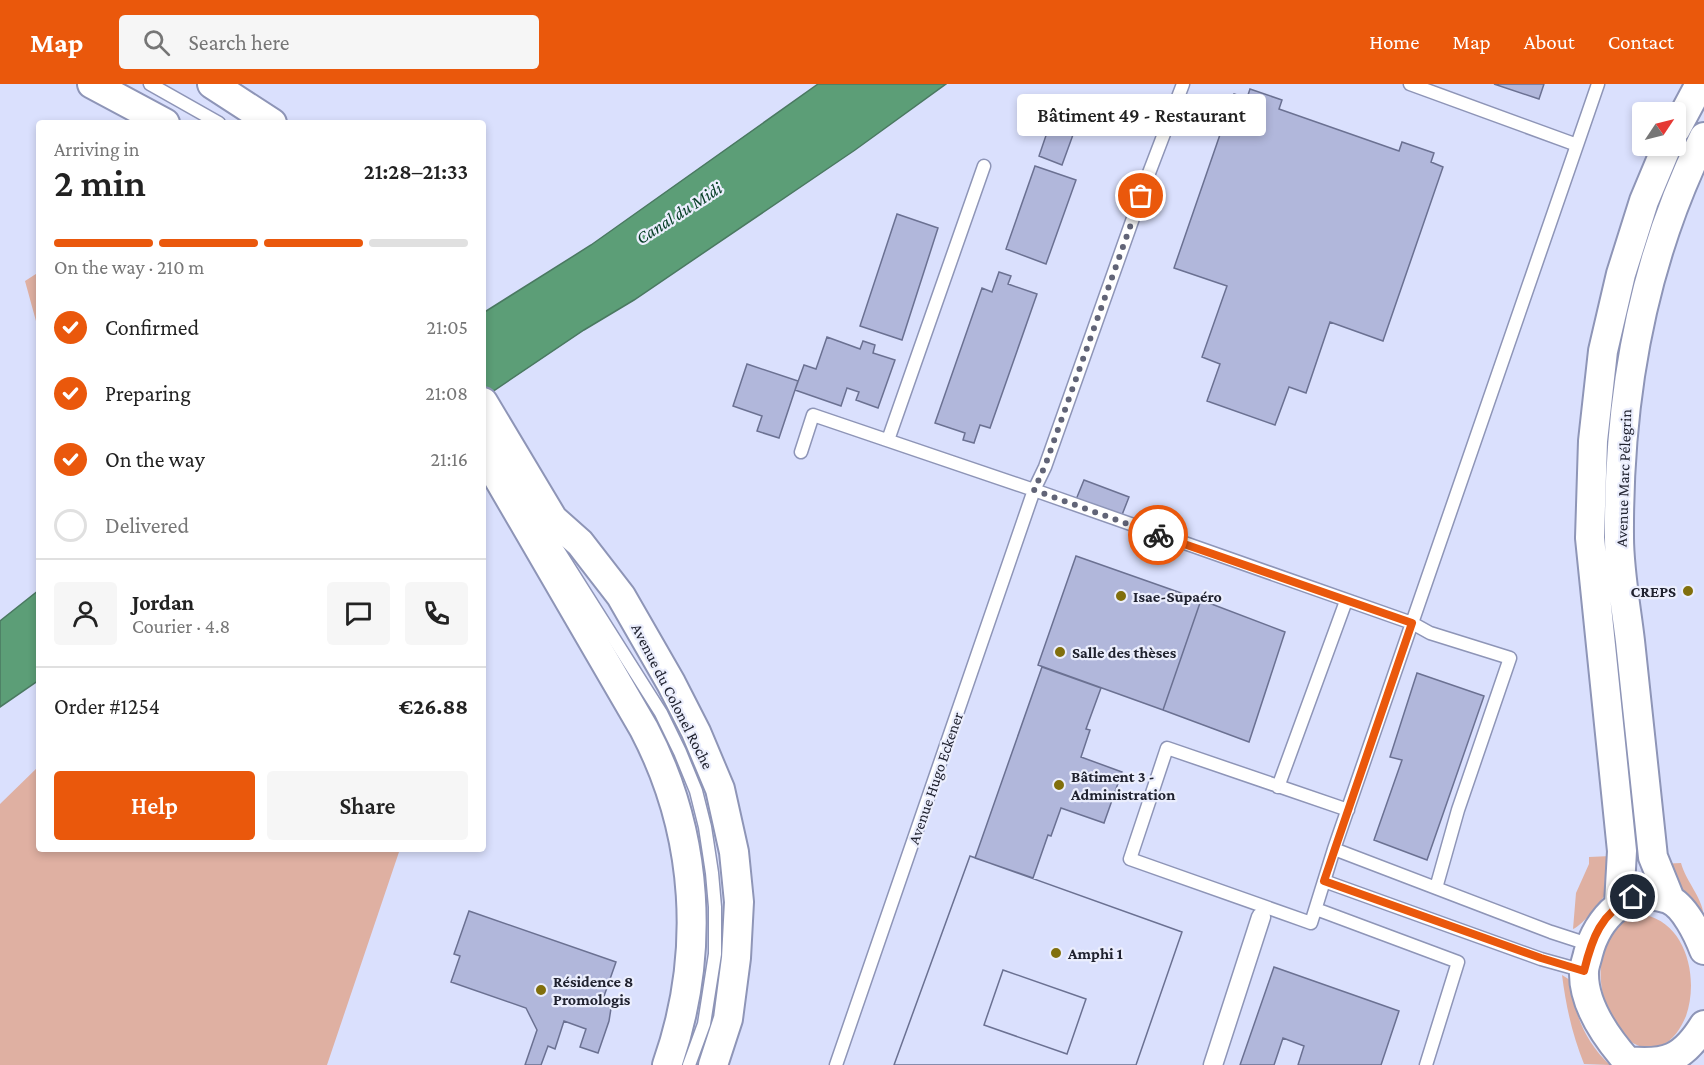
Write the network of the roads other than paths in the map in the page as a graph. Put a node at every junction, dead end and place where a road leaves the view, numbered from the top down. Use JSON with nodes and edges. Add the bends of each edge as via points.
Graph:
{"nodes":[{"id":1,"x":92,"y":84,"type":"edge"},
{"id":2,"x":150,"y":84,"type":"edge"},
{"id":3,"x":212,"y":84,"type":"edge"},
{"id":4,"x":1183,"y":84,"type":"edge"},
{"id":5,"x":1410,"y":84,"type":"edge"},
{"id":6,"x":1598,"y":84,"type":"edge"},
{"id":7,"x":1700,"y":84,"type":"edge"},
{"id":8,"x":1686,"y":110,"type":"edge"},
{"id":9,"x":159,"y":120,"type":"edge"},
{"id":10,"x":214,"y":120,"type":"edge"},
{"id":11,"x":267,"y":120,"type":"edge"},
{"id":12,"x":1704,"y":137,"type":"edge"},
{"id":13,"x":1577,"y":145,"type":"junction"},
{"id":14,"x":1663,"y":156,"type":"edge"},
{"id":15,"x":984,"y":166,"type":"dead end"},
{"id":16,"x":486,"y":418,"type":"edge"},
{"id":17,"x":490,"y":440,"type":"edge"},
{"id":18,"x":888,"y":441,"type":"junction"},
{"id":19,"x":801,"y":452,"type":"dead end"},
{"id":20,"x":516,"y":483,"type":"dead end"},
{"id":21,"x":1034,"y":490,"type":"junction"},
{"id":22,"x":544,"y":516,"type":"junction"},
{"id":23,"x":1346,"y":601,"type":"junction"},
{"id":24,"x":596,"y":610,"type":"junction"},
{"id":25,"x":1412,"y":623,"type":"junction"},
{"id":26,"x":1278,"y":787,"type":"junction"},
{"id":27,"x":1348,"y":810,"type":"junction"},
{"id":28,"x":1334,"y":849,"type":"junction"},
{"id":29,"x":1324,"y":881,"type":"junction"},
{"id":30,"x":1436,"y":888,"type":"junction"},
{"id":31,"x":1670,"y":899,"type":"junction"},
{"id":32,"x":1619,"y":904,"type":"junction"},
{"id":33,"x":1316,"y":909,"type":"junction"},
{"id":34,"x":1261,"y":917,"type":"dead end"},
{"id":35,"x":1702,"y":941,"type":"edge"},
{"id":36,"x":1587,"y":958,"type":"junction"},
{"id":37,"x":1704,"y":1025,"type":"edge"},
{"id":38,"x":1676,"y":1061,"type":"edge"},
{"id":39,"x":1628,"y":1063,"type":"edge"},
{"id":40,"x":667,"y":1065,"type":"edge"},
{"id":41,"x":689,"y":1065,"type":"edge"},
{"id":42,"x":713,"y":1065,"type":"edge"},
{"id":43,"x":836,"y":1065,"type":"edge"},
{"id":44,"x":1213,"y":1065,"type":"edge"},
{"id":45,"x":1426,"y":1065,"type":"edge"}],
"edges":[{"from":1,"to":9,"type":"street"},
{"from":2,"to":10,"type":"lane"},
{"from":3,"to":11,"type":"street"},
{"from":4,"to":21,"type":"lane","name":"Avenue Hugo Eckener"},
{"from":5,"to":13,"type":"lane"},
{"from":6,"to":13,"type":"lane"},
{"from":7,"to":8,"type":"street"},
{"from":12,"to":31,"type":"street","name":"Avenue Marc Pélegrin","via":[[1669,218],[1649,284],[1630,369],[1621,446],[1619,539],[1653,857]]},
{"from":13,"to":25,"type":"lane"},
{"from":14,"to":32,"type":"street","name":"Avenue Marc Pélegrin","via":[[1621,274],[1603,351],[1593,441],[1590,538],[1622,851]]},
{"from":15,"to":18,"type":"lane"},
{"from":16,"to":17,"type":"street"},
{"from":17,"to":20,"type":"lane"},
{"from":17,"to":22,"type":"street","name":"Avenue du Colonel Roche"},
{"from":17,"to":40,"type":"street","via":[[658,756],[683,837],[690,876],[691,953],[679,1027]]},
{"from":18,"to":19,"type":"lane","via":[[813,415]]},
{"from":18,"to":21,"type":"lane"},
{"from":21,"to":23,"type":"lane"},
{"from":21,"to":43,"type":"lane","name":"Avenue Hugo Eckener"},
{"from":22,"to":24,"type":"lane"},
{"from":22,"to":24,"type":"lane"},
{"from":22,"to":42,"type":"street","name":"Avenue du Colonel Roche","via":[[580,543],[621,596],[681,702],[720,789],[734,852],[739,902],[728,1019]]},
{"from":23,"to":25,"type":"lane"},
{"from":23,"to":26,"type":"lane"},
{"from":24,"to":41,"type":"lane","via":[[661,713],[696,791],[705,827],[715,907],[715,954],[704,1024]]},
{"from":25,"to":27,"type":"lane"},
{"from":25,"to":30,"type":"lane","via":[[1430,633],[1510,658]]},
{"from":26,"to":27,"type":"lane"},
{"from":26,"to":33,"type":"lane","via":[[1167,748],[1130,859],[1311,923]]},
{"from":27,"to":28,"type":"lane"},
{"from":28,"to":29,"type":"lane"},
{"from":28,"to":30,"type":"lane"},
{"from":29,"to":33,"type":"lane"},
{"from":29,"to":36,"type":"lane","via":[[1541,958]]},
{"from":30,"to":36,"type":"lane","via":[[1551,932]]},
{"from":31,"to":32,"type":"street","via":[[1652,895],[1633,897]]},
{"from":31,"to":35,"type":"street","via":[[1689,918]]},
{"from":32,"to":36,"type":"street","via":[[1602,922]]},
{"from":33,"to":45,"type":"lane","via":[[1458,962]]},
{"from":34,"to":44,"type":"street"},
{"from":36,"to":39,"type":"street","via":[[1589,1001],[1601,1026]]},
{"from":37,"to":38,"type":"street"},
{"from":38,"to":39,"type":"street"}]}
